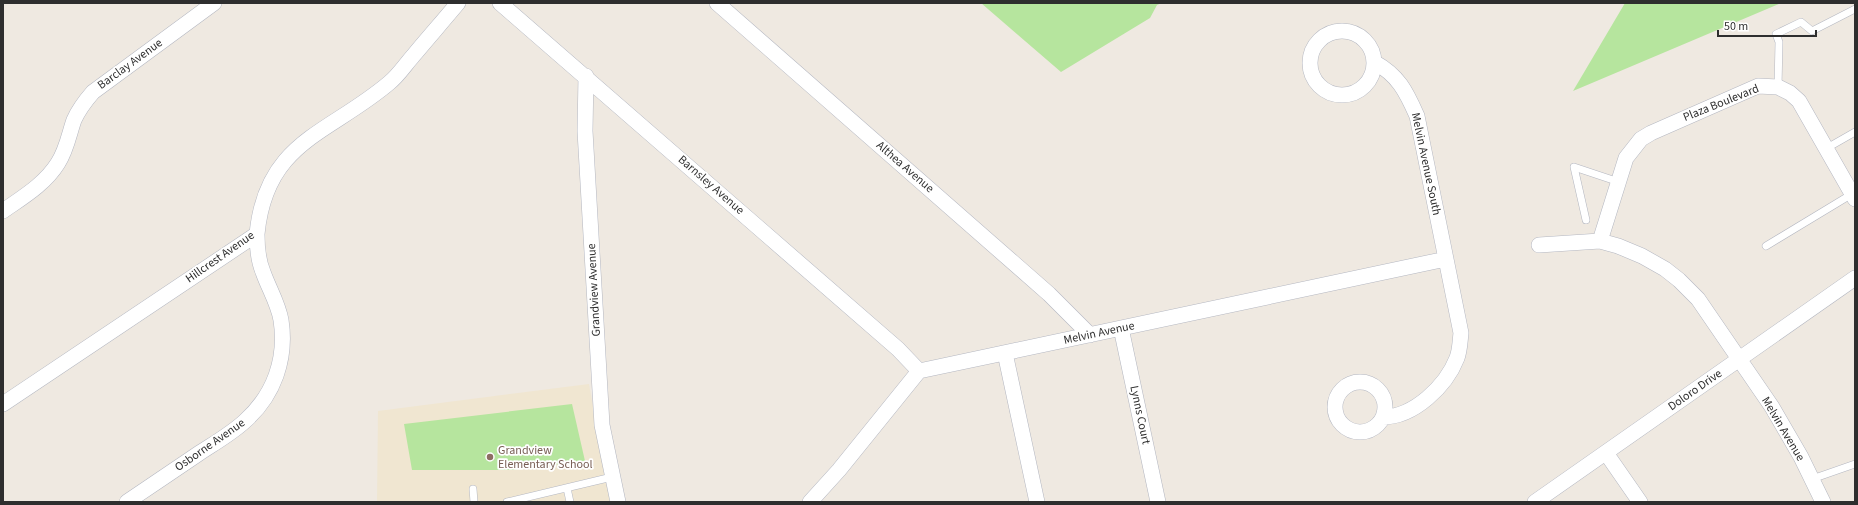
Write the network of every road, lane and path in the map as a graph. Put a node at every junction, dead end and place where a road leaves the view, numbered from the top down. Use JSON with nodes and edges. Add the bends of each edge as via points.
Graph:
{"nodes":[{"id":1,"x":458,"y":3,"type":"edge"},
{"id":2,"x":500,"y":3,"type":"edge"},
{"id":3,"x":717,"y":3,"type":"edge"},
{"id":4,"x":207,"y":5,"type":"edge"},
{"id":5,"x":1855,"y":9,"type":"edge"},
{"id":6,"x":1374,"y":62,"type":"junction"},
{"id":7,"x":586,"y":76,"type":"junction"},
{"id":8,"x":1778,"y":87,"type":"junction"},
{"id":9,"x":1855,"y":132,"type":"edge"},
{"id":10,"x":1826,"y":148,"type":"junction"},
{"id":11,"x":1619,"y":182,"type":"junction"},
{"id":12,"x":1853,"y":197,"type":"edge"},
{"id":13,"x":3,"y":211,"type":"edge"},
{"id":14,"x":1586,"y":220,"type":"dead end"},
{"id":15,"x":257,"y":234,"type":"junction"},
{"id":16,"x":1600,"y":241,"type":"junction"},
{"id":17,"x":1539,"y":246,"type":"dead end"},
{"id":18,"x":1766,"y":246,"type":"dead end"},
{"id":19,"x":1446,"y":259,"type":"junction"},
{"id":20,"x":1855,"y":278,"type":"edge"},
{"id":21,"x":1121,"y":328,"type":"junction"},
{"id":22,"x":1090,"y":335,"type":"junction"},
{"id":23,"x":1005,"y":353,"type":"junction"},
{"id":24,"x":1739,"y":359,"type":"junction"},
{"id":25,"x":919,"y":371,"type":"junction"},
{"id":26,"x":3,"y":404,"type":"edge"},
{"id":27,"x":1383,"y":417,"type":"dead end"},
{"id":28,"x":1606,"y":453,"type":"junction"},
{"id":29,"x":1855,"y":464,"type":"edge"},
{"id":30,"x":612,"y":477,"type":"junction"},
{"id":31,"x":1812,"y":479,"type":"junction"},
{"id":32,"x":567,"y":488,"type":"junction"},
{"id":33,"x":473,"y":489,"type":"dead end"},
{"id":34,"x":127,"y":502,"type":"edge"},
{"id":35,"x":474,"y":502,"type":"edge"},
{"id":36,"x":507,"y":502,"type":"edge"},
{"id":37,"x":570,"y":502,"type":"edge"},
{"id":38,"x":618,"y":502,"type":"edge"},
{"id":39,"x":810,"y":502,"type":"edge"},
{"id":40,"x":1037,"y":502,"type":"edge"},
{"id":41,"x":1158,"y":502,"type":"edge"},
{"id":42,"x":1535,"y":502,"type":"edge"},
{"id":43,"x":1640,"y":502,"type":"edge"},
{"id":44,"x":1823,"y":502,"type":"edge"}],
"edges":[{"from":1,"to":15,"type":"street","name":"Hillcrest Avenue","via":[[391,82],[377,94],[326,126],[288,157],[274,174],[264,194]]},
{"from":2,"to":7,"type":"street","name":"Barnsley Avenue"},
{"from":3,"to":22,"type":"street","name":"Althea Avenue","via":[[1044,289]]},
{"from":4,"to":13,"type":"street","name":"Barclay Avenue","via":[[93,92],[75,119],[65,149],[49,175],[39,186]]},
{"from":5,"to":8,"type":"lane","via":[[1812,31],[1801,22],[1776,34],[1779,42]]},
{"from":6,"to":6,"type":"street","via":[[1370,80],[1355,93],[1344,95],[1333,94],[1323,89],[1315,81],[1311,70],[1311,56],[1315,46],[1323,37],[1333,32],[1344,31],[1363,39],[1370,48]]},
{"from":6,"to":19,"type":"street","name":"Melvin Avenue South","via":[[1396,77],[1408,95],[1417,116]]},
{"from":7,"to":25,"type":"street","name":"Barnsley Avenue","via":[[898,349]]},
{"from":7,"to":30,"type":"street","name":"Grandview Avenue","via":[[585,130],[602,425]]},
{"from":8,"to":10,"type":"street","name":"Plaza Boulevard","via":[[1790,92],[1799,101]]},
{"from":8,"to":11,"type":"street","name":"Plaza Boulevard","via":[[1758,86],[1640,140],[1626,158]]},
{"from":9,"to":10,"type":"lane"},
{"from":10,"to":12,"type":"street","name":"Plaza Boulevard"},
{"from":11,"to":14,"type":"lane","via":[[1574,167]]},
{"from":11,"to":16,"type":"street","name":"Plaza Boulevard"},
{"from":12,"to":18,"type":"lane"},
{"from":15,"to":26,"type":"street","name":"Hillcrest Avenue"},
{"from":15,"to":34,"type":"street","name":"Osborne Avenue","via":[[263,272],[276,302],[283,337],[282,355],[272,385],[265,398],[244,422]]},
{"from":16,"to":17,"type":"street"},
{"from":16,"to":24,"type":"street","via":[[1642,256],[1679,280],[1698,299]]},
{"from":19,"to":21,"type":"street","name":"Melvin Avenue"},
{"from":19,"to":27,"type":"street","name":"Melvin Avenue South","via":[[1461,333],[1458,356],[1435,392],[1403,414]]},
{"from":20,"to":24,"type":"street","name":"Doloro Drive"},
{"from":21,"to":22,"type":"street","name":"Melvin Avenue"},
{"from":21,"to":41,"type":"street","name":"Lynns Court"},
{"from":22,"to":23,"type":"street","name":"Melvin Avenue"},
{"from":23,"to":25,"type":"street","name":"Melvin Avenue"},
{"from":23,"to":40,"type":"street"},
{"from":24,"to":28,"type":"street","name":"Doloro Drive"},
{"from":24,"to":31,"type":"street","name":"Melvin Avenue","via":[[1772,407]]},
{"from":25,"to":39,"type":"street"},
{"from":28,"to":42,"type":"street","name":"Doloro Drive"},
{"from":28,"to":43,"type":"street"},
{"from":29,"to":31,"type":"lane"},
{"from":30,"to":32,"type":"lane"},
{"from":30,"to":38,"type":"street","name":"Grandview Avenue"},
{"from":31,"to":44,"type":"street","name":"Melvin Avenue"},
{"from":32,"to":36,"type":"lane"},
{"from":32,"to":37,"type":"lane"},
{"from":33,"to":35,"type":"lane"}]}
